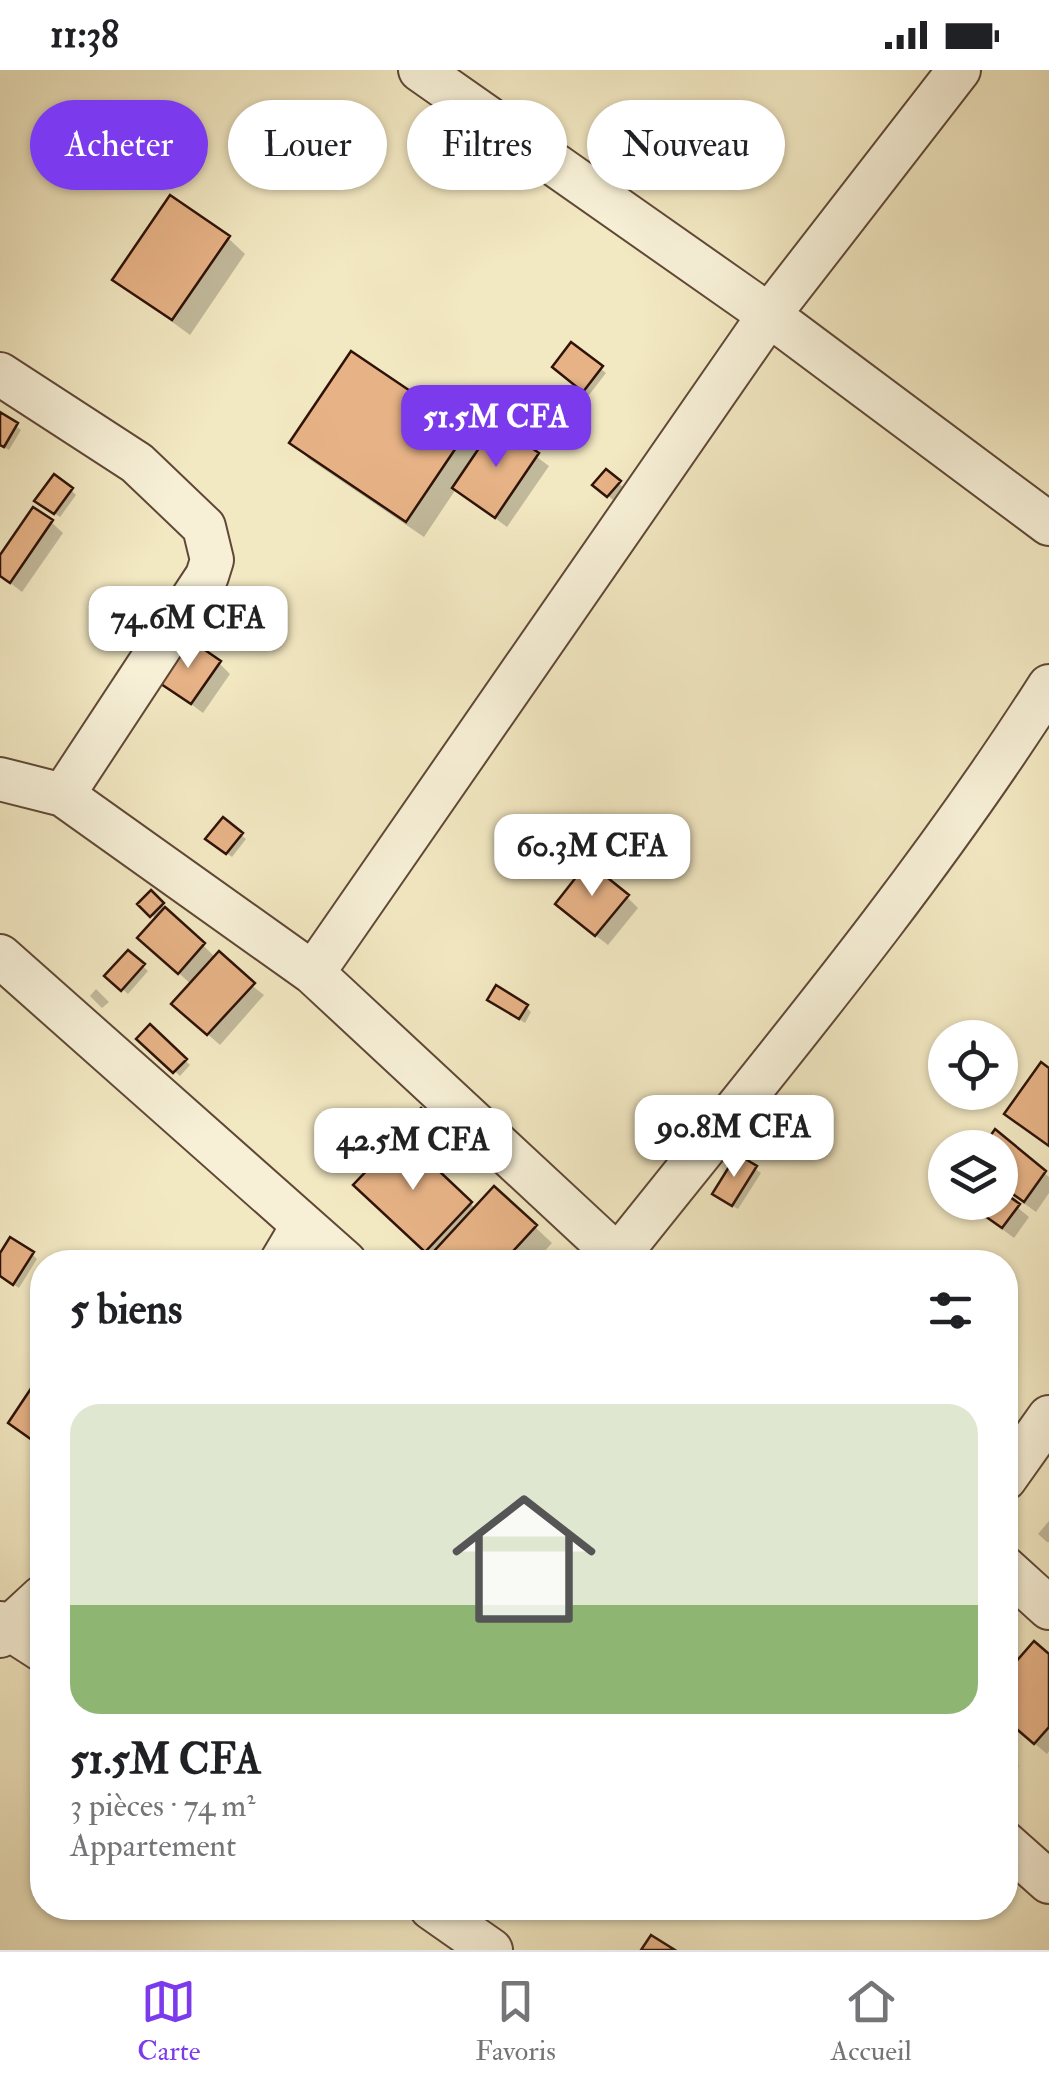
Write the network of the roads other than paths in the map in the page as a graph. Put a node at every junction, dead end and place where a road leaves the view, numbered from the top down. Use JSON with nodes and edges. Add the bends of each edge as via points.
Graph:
{"nodes":[{"id":1,"x":420,"y":70,"type":"edge"},
{"id":2,"x":958,"y":70,"type":"edge"},
{"id":3,"x":769,"y":315,"type":"junction"},
{"id":4,"x":0,"y":374,"type":"edge"},
{"id":5,"x":1049,"y":524,"type":"edge"},
{"id":6,"x":1049,"y":686,"type":"edge"},
{"id":7,"x":0,"y":779,"type":"edge"},
{"id":8,"x":63,"y":795,"type":"junction"},
{"id":9,"x":0,"y":956,"type":"edge"},
{"id":10,"x":313,"y":974,"type":"junction"},
{"id":11,"x":303,"y":1226,"type":"junction"},
{"id":12,"x":289,"y":1250,"type":"edge"},
{"id":13,"x":331,"y":1250,"type":"edge"},
{"id":14,"x":611,"y":1250,"type":"edge"},
{"id":15,"x":628,"y":1250,"type":"edge"},
{"id":16,"x":1049,"y":1417,"type":"edge"},
{"id":17,"x":1018,"y":1461,"type":"edge"},
{"id":18,"x":1018,"y":1580,"type":"edge"},
{"id":19,"x":1049,"y":1608,"type":"edge"},
{"id":20,"x":30,"y":1612,"type":"edge"},
{"id":21,"x":12,"y":1634,"type":"edge"},
{"id":22,"x":1018,"y":1855,"type":"edge"},
{"id":23,"x":1049,"y":1882,"type":"edge"},
{"id":24,"x":448,"y":1920,"type":"edge"},
{"id":25,"x":492,"y":1950,"type":"edge"}],
"edges":[{"from":1,"to":3,"type":"street"},
{"from":2,"to":3,"type":"street"},
{"from":3,"to":5,"type":"street"},
{"from":3,"to":10,"type":"street"},
{"from":4,"to":8,"type":"street","via":[[137,463],[204,527],[211,548],[207,576]]},
{"from":6,"to":15,"type":"street","via":[[880,926]]},
{"from":7,"to":8,"type":"street"},
{"from":8,"to":10,"type":"street"},
{"from":9,"to":11,"type":"street"},
{"from":10,"to":14,"type":"street"},
{"from":11,"to":12,"type":"street"},
{"from":11,"to":13,"type":"street"},
{"from":16,"to":17,"type":"street"},
{"from":18,"to":19,"type":"street"},
{"from":20,"to":21,"type":"street"},
{"from":22,"to":23,"type":"street"},
{"from":24,"to":25,"type":"street"}]}
